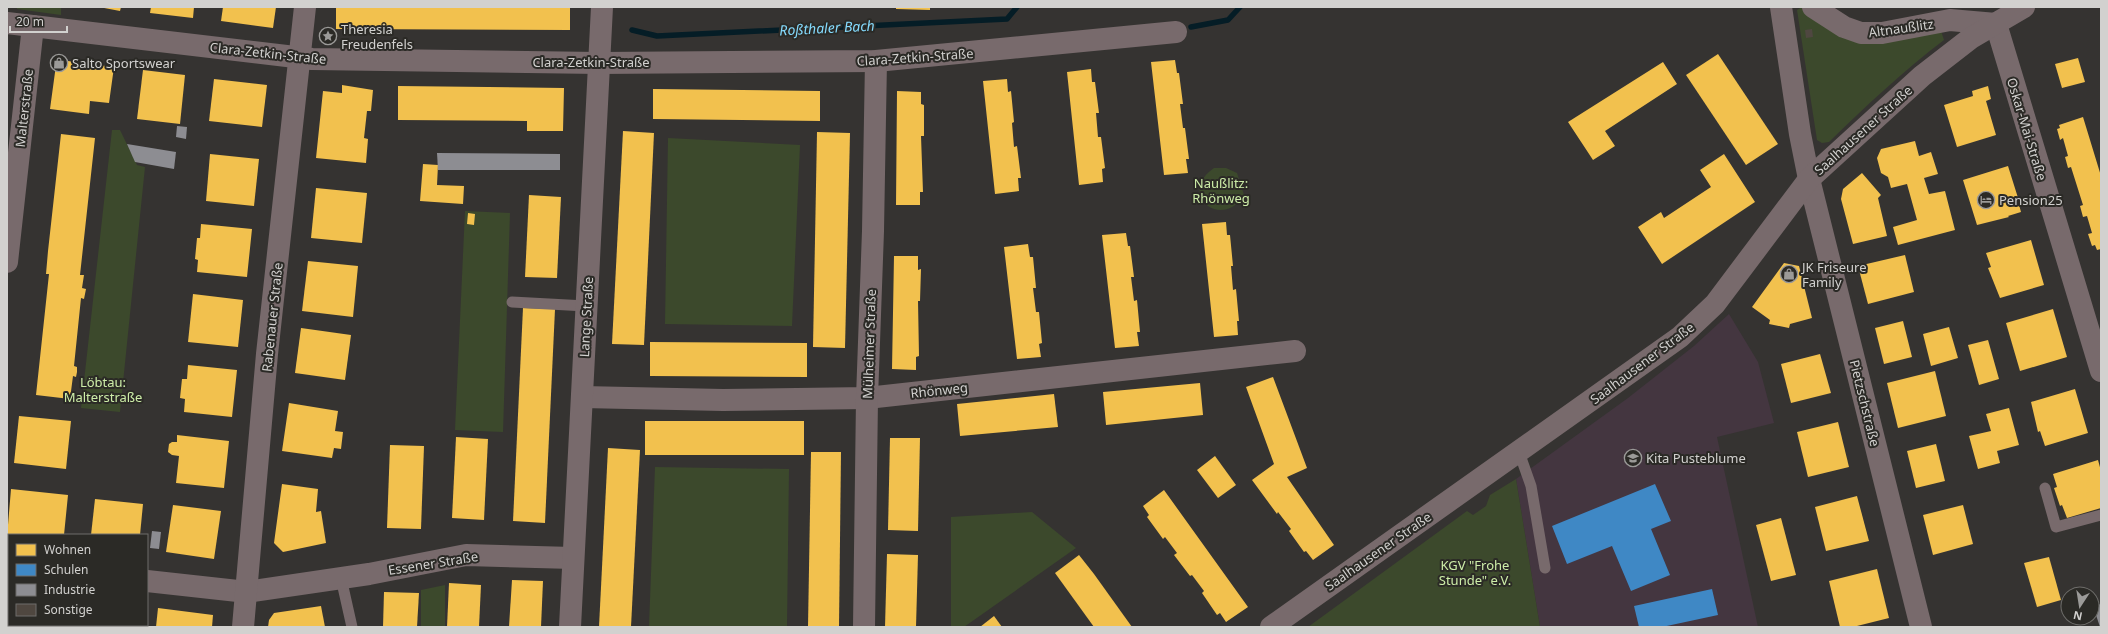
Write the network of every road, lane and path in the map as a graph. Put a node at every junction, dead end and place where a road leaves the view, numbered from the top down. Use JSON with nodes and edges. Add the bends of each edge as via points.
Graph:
{"nodes":[{"id":1,"x":305,"y":7,"type":"edge"},
{"id":2,"x":602,"y":7,"type":"edge"},
{"id":3,"x":1781,"y":7,"type":"edge"},
{"id":4,"x":1813,"y":7,"type":"edge"},
{"id":5,"x":2011,"y":13,"type":"edge"},
{"id":6,"x":7,"y":23,"type":"edge"},
{"id":7,"x":33,"y":26,"type":"junction"},
{"id":8,"x":1176,"y":32,"type":"dead end"},
{"id":9,"x":299,"y":58,"type":"junction"},
{"id":10,"x":876,"y":61,"type":"junction"},
{"id":11,"x":599,"y":63,"type":"junction"},
{"id":12,"x":1809,"y":179,"type":"junction"},
{"id":13,"x":7,"y":262,"type":"edge"},
{"id":14,"x":512,"y":302,"type":"dead end"},
{"id":15,"x":586,"y":306,"type":"junction"},
{"id":16,"x":1295,"y":351,"type":"dead end"},
{"id":17,"x":2101,"y":371,"type":"edge"},
{"id":18,"x":582,"y":397,"type":"junction"},
{"id":19,"x":866,"y":398,"type":"junction"},
{"id":20,"x":1520,"y":452,"type":"junction"},
{"id":21,"x":2045,"y":488,"type":"dead end"},
{"id":22,"x":2101,"y":515,"type":"edge"},
{"id":23,"x":573,"y":558,"type":"junction"},
{"id":24,"x":1545,"y":568,"type":"dead end"},
{"id":25,"x":341,"y":578,"type":"junction"},
{"id":26,"x":148,"y":582,"type":"edge"},
{"id":27,"x":247,"y":592,"type":"junction"},
{"id":28,"x":242,"y":627,"type":"edge"},
{"id":29,"x":352,"y":627,"type":"edge"},
{"id":30,"x":570,"y":627,"type":"edge"},
{"id":31,"x":864,"y":627,"type":"edge"},
{"id":32,"x":1271,"y":627,"type":"edge"},
{"id":33,"x":1922,"y":627,"type":"edge"}],
"edges":[{"from":1,"to":9,"type":"street","name":"Rabenauer Straße"},
{"from":2,"to":11,"type":"street","name":"Lange Straße"},
{"from":3,"to":12,"type":"street"},
{"from":4,"to":5,"type":"street","name":"Altnaußlitz","via":[[1844,27],[1861,33],[1882,33],[1950,20]]},
{"from":5,"to":12,"type":"street","name":"Saalhausener Straße","via":[[1971,38],[1922,76]]},
{"from":5,"to":17,"type":"street","name":"Oskar-Mai-Straße"},
{"from":6,"to":7,"type":"street","name":"Clara-Zetkin-Straße"},
{"from":7,"to":9,"type":"street","name":"Clara-Zetkin-Straße"},
{"from":7,"to":13,"type":"street","name":"Malterstraße"},
{"from":8,"to":10,"type":"street","name":"Clara-Zetkin-Straße"},
{"from":9,"to":11,"type":"street","name":"Clara-Zetkin-Straße"},
{"from":9,"to":27,"type":"street","name":"Rabenauer Straße","via":[[267,354]]},
{"from":10,"to":11,"type":"street","name":"Clara-Zetkin-Straße"},
{"from":10,"to":19,"type":"street","name":"Mülheimer Straße","via":[[873,231]]},
{"from":11,"to":15,"type":"street","name":"Lange Straße"},
{"from":12,"to":20,"type":"street","name":"Saalhausener Straße","via":[[1715,304],[1680,337]]},
{"from":12,"to":33,"type":"street","name":"Pietzschstraße"},
{"from":14,"to":15,"type":"lane"},
{"from":15,"to":18,"type":"street","name":"Lange Straße"},
{"from":16,"to":19,"type":"street","name":"Rhönweg"},
{"from":18,"to":19,"type":"street","name":"Rhönweg","via":[[723,400]]},
{"from":18,"to":23,"type":"street","name":"Lange Straße"},
{"from":19,"to":31,"type":"street","name":"Mülheimer Straße"},
{"from":20,"to":24,"type":"lane","via":[[1530,486]]},
{"from":20,"to":32,"type":"street","name":"Saalhausener Straße"},
{"from":21,"to":22,"type":"lane","via":[[2056,527]]},
{"from":23,"to":25,"type":"street","name":"Essener Straße","via":[[466,555]]},
{"from":23,"to":30,"type":"street","name":"Lange Straße"},
{"from":25,"to":27,"type":"street","name":"Essener Straße"},
{"from":25,"to":29,"type":"lane"},
{"from":26,"to":27,"type":"street","name":"Essener Straße"},
{"from":27,"to":28,"type":"street","name":"Rabenauer Straße"}]}
